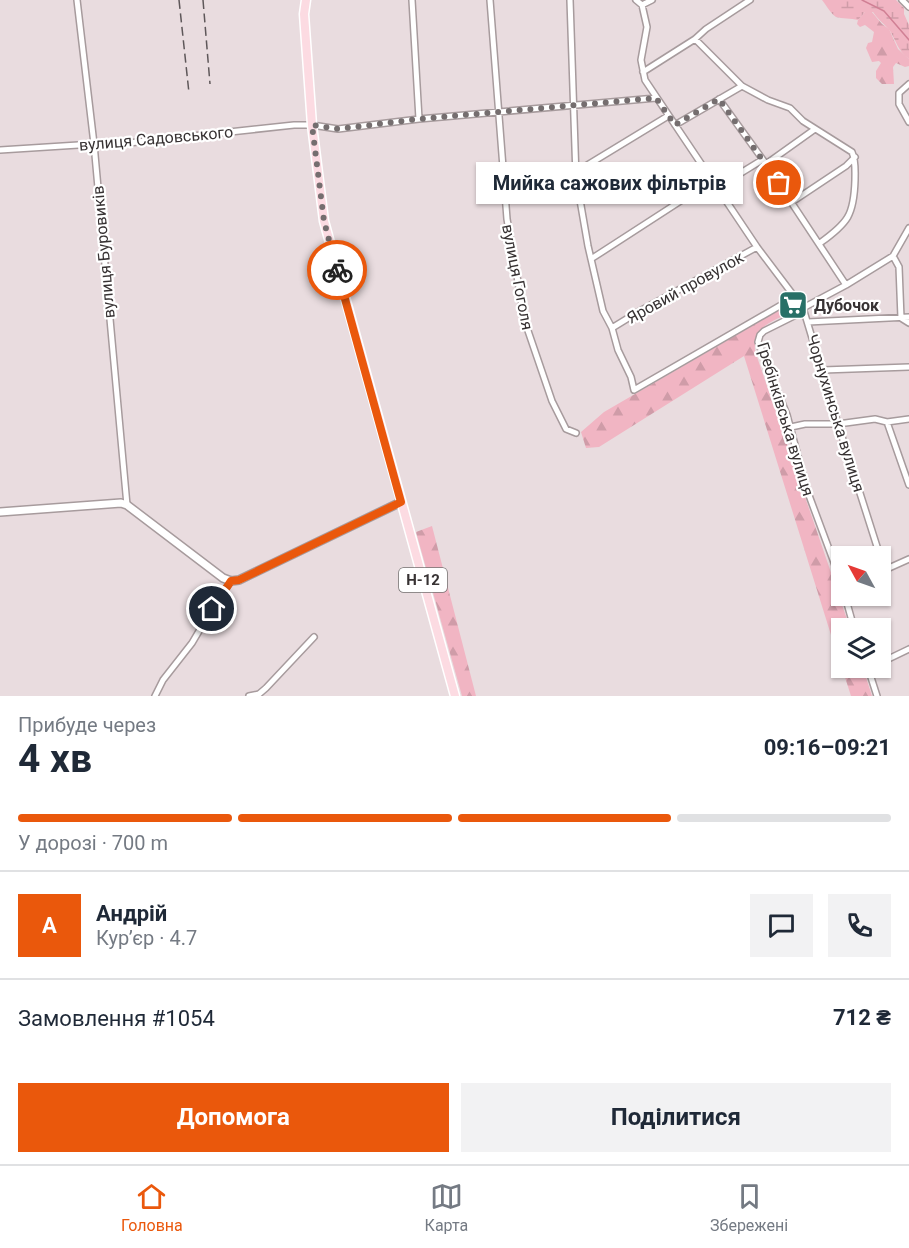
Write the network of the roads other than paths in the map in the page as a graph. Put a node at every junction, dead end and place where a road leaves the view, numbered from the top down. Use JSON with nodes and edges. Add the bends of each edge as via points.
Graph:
{"nodes":[{"id":1,"x":77,"y":0,"type":"edge"},
{"id":2,"x":300,"y":0,"type":"edge"},
{"id":3,"x":306,"y":0,"type":"edge"},
{"id":4,"x":412,"y":0,"type":"edge"},
{"id":5,"x":490,"y":0,"type":"edge"},
{"id":6,"x":570,"y":0,"type":"edge"},
{"id":7,"x":636,"y":0,"type":"edge"},
{"id":8,"x":652,"y":0,"type":"edge"},
{"id":9,"x":750,"y":0,"type":"edge"},
{"id":10,"x":902,"y":0,"type":"edge"},
{"id":11,"x":642,"y":5,"type":"junction"},
{"id":12,"x":909,"y":7,"type":"edge"},
{"id":13,"x":304,"y":14,"type":"junction"},
{"id":14,"x":695,"y":39,"type":"junction"},
{"id":15,"x":643,"y":72,"type":"junction"},
{"id":16,"x":909,"y":84,"type":"edge"},
{"id":17,"x":742,"y":86,"type":"junction"},
{"id":18,"x":656,"y":98,"type":"junction"},
{"id":19,"x":719,"y":99,"type":"junction"},
{"id":20,"x":573,"y":107,"type":"junction"},
{"id":21,"x":499,"y":113,"type":"junction"},
{"id":22,"x":668,"y":116,"type":"junction"},
{"id":23,"x":419,"y":119,"type":"junction"},
{"id":24,"x":909,"y":122,"type":"edge"},
{"id":25,"x":312,"y":125,"type":"junction"},
{"id":26,"x":675,"y":125,"type":"junction"},
{"id":27,"x":815,"y":129,"type":"junction"},
{"id":28,"x":94,"y":144,"type":"junction"},
{"id":29,"x":0,"y":150,"type":"edge"},
{"id":30,"x":855,"y":157,"type":"junction"},
{"id":31,"x":764,"y":162,"type":"junction"},
{"id":32,"x":576,"y":172,"type":"junction"},
{"id":33,"x":713,"y":180,"type":"junction"},
{"id":34,"x":718,"y":187,"type":"junction"},
{"id":35,"x":792,"y":202,"type":"junction"},
{"id":36,"x":909,"y":228,"type":"edge"},
{"id":37,"x":820,"y":243,"type":"junction"},
{"id":38,"x":757,"y":247,"type":"junction"},
{"id":39,"x":893,"y":256,"type":"junction"},
{"id":40,"x":591,"y":259,"type":"junction"},
{"id":41,"x":846,"y":285,"type":"junction"},
{"id":42,"x":795,"y":297,"type":"junction"},
{"id":43,"x":804,"y":309,"type":"junction"},
{"id":44,"x":909,"y":317,"type":"edge"},
{"id":45,"x":901,"y":318,"type":"junction"},
{"id":46,"x":808,"y":322,"type":"junction"},
{"id":47,"x":909,"y":323,"type":"edge"},
{"id":48,"x":612,"y":328,"type":"junction"},
{"id":49,"x":909,"y":367,"type":"edge"},
{"id":50,"x":823,"y":370,"type":"junction"},
{"id":51,"x":909,"y":419,"type":"edge"},
{"id":52,"x":887,"y":422,"type":"junction"},
{"id":53,"x":838,"y":424,"type":"junction"},
{"id":54,"x":791,"y":427,"type":"junction"},
{"id":55,"x":576,"y":433,"type":"dead end"},
{"id":56,"x":909,"y":485,"type":"edge"},
{"id":57,"x":401,"y":502,"type":"junction"},
{"id":58,"x":127,"y":505,"type":"junction"},
{"id":59,"x":0,"y":512,"type":"edge"},
{"id":60,"x":877,"y":546,"type":"edge"},
{"id":61,"x":831,"y":554,"type":"edge"},
{"id":62,"x":909,"y":558,"type":"edge"},
{"id":63,"x":891,"y":567,"type":"edge"},
{"id":64,"x":231,"y":581,"type":"junction"},
{"id":65,"x":314,"y":637,"type":"dead end"},
{"id":66,"x":909,"y":651,"type":"edge"},
{"id":67,"x":891,"y":658,"type":"edge"},
{"id":68,"x":871,"y":678,"type":"edge"},
{"id":69,"x":155,"y":696,"type":"edge"},
{"id":70,"x":249,"y":696,"type":"edge"},
{"id":71,"x":455,"y":696,"type":"edge"},
{"id":72,"x":877,"y":696,"type":"edge"}],
"edges":[{"from":1,"to":28,"type":"street","name":"вулиця Буровиків"},
{"from":2,"to":13,"type":"main road","number":"Н-12"},
{"from":3,"to":13,"type":"main road","number":"Н-12"},
{"from":4,"to":23,"type":"street"},
{"from":5,"to":21,"type":"street","name":"вулиця Гоголя"},
{"from":6,"to":20,"type":"street"},
{"from":7,"to":11,"type":"street"},
{"from":8,"to":11,"type":"street"},
{"from":9,"to":14,"type":"street"},
{"from":10,"to":12,"type":"street"},
{"from":11,"to":15,"type":"street","via":[[647,27],[641,60]]},
{"from":13,"to":25,"type":"main road","number":"Н-12"},
{"from":14,"to":15,"type":"street"},
{"from":14,"to":17,"type":"street"},
{"from":15,"to":18,"type":"street","name":"Чорнухинська вулиця"},
{"from":16,"to":24,"type":"street","via":[[899,93],[899,104]]},
{"from":17,"to":19,"type":"street"},
{"from":17,"to":27,"type":"street","via":[[790,108]]},
{"from":18,"to":20,"type":"street","name":"вулиця Садовського"},
{"from":18,"to":22,"type":"street","name":"Чорнухинська вулиця"},
{"from":19,"to":26,"type":"street"},
{"from":19,"to":31,"type":"street"},
{"from":20,"to":21,"type":"street","name":"вулиця Садовського"},
{"from":20,"to":32,"type":"street"},
{"from":21,"to":23,"type":"street","name":"вулиця Садовського"},
{"from":21,"to":55,"type":"street","name":"вулиця Гоголя","via":[[507,219],[525,322],[552,401],[566,429]]},
{"from":22,"to":26,"type":"street","name":"Чорнухинська вулиця"},
{"from":22,"to":32,"type":"street"},
{"from":23,"to":25,"type":"street","name":"вулиця Садовського","via":[[338,129]]},
{"from":25,"to":28,"type":"street","name":"вулиця Садовського"},
{"from":25,"to":57,"type":"main road","number":"Н-12","via":[[324,221]]},
{"from":26,"to":33,"type":"street","name":"Чорнухинська вулиця"},
{"from":27,"to":30,"type":"street"},
{"from":27,"to":31,"type":"street"},
{"from":28,"to":29,"type":"street","name":"вулиця Садовського"},
{"from":28,"to":58,"type":"street","name":"вулиця Буровиків"},
{"from":30,"to":35,"type":"street"},
{"from":30,"to":37,"type":"street","via":[[855,195],[849,216]]},
{"from":31,"to":34,"type":"street"},
{"from":31,"to":35,"type":"street"},
{"from":32,"to":40,"type":"street"},
{"from":33,"to":34,"type":"street","name":"Чорнухинська вулиця"},
{"from":33,"to":40,"type":"street"},
{"from":34,"to":38,"type":"street","name":"Чорнухинська вулиця"},
{"from":35,"to":37,"type":"street"},
{"from":36,"to":39,"type":"street"},
{"from":37,"to":41,"type":"street"},
{"from":38,"to":42,"type":"street","name":"Чорнухинська вулиця"},
{"from":38,"to":48,"type":"street","name":"Яровий провулок"},
{"from":39,"to":41,"type":"street"},
{"from":39,"to":45,"type":"street","via":[[899,267]]},
{"from":40,"to":48,"type":"street","via":[[603,311]]},
{"from":41,"to":43,"type":"street"},
{"from":42,"to":43,"type":"street","name":"Чорнухинська вулиця"},
{"from":42,"to":48,"type":"street","via":[[634,390]]},
{"from":43,"to":46,"type":"street","name":"Чорнухинська вулиця"},
{"from":43,"to":54,"type":"street","name":"Гребінківська вулиця","via":[[764,331],[758,339]]},
{"from":44,"to":45,"type":"street"},
{"from":45,"to":46,"type":"street"},
{"from":45,"to":47,"type":"street"},
{"from":46,"to":50,"type":"street","name":"Чорнухинська вулиця"},
{"from":49,"to":50,"type":"street"},
{"from":50,"to":53,"type":"street","name":"Чорнухинська вулиця"},
{"from":51,"to":52,"type":"street"},
{"from":52,"to":53,"type":"street","via":[[875,419]]},
{"from":52,"to":56,"type":"street"},
{"from":53,"to":54,"type":"street"},
{"from":53,"to":60,"type":"street","name":"Чорнухинська вулиця"},
{"from":54,"to":61,"type":"street","name":"Гребінківська вулиця","via":[[807,490]]},
{"from":57,"to":64,"type":"street"},
{"from":57,"to":71,"type":"main road","number":"Н-12"},
{"from":58,"to":59,"type":"street"},
{"from":58,"to":64,"type":"street"},
{"from":62,"to":63,"type":"street"},
{"from":64,"to":69,"type":"street"},
{"from":65,"to":70,"type":"street","via":[[266,688]]},
{"from":66,"to":67,"type":"street"},
{"from":68,"to":72,"type":"street"}]}
